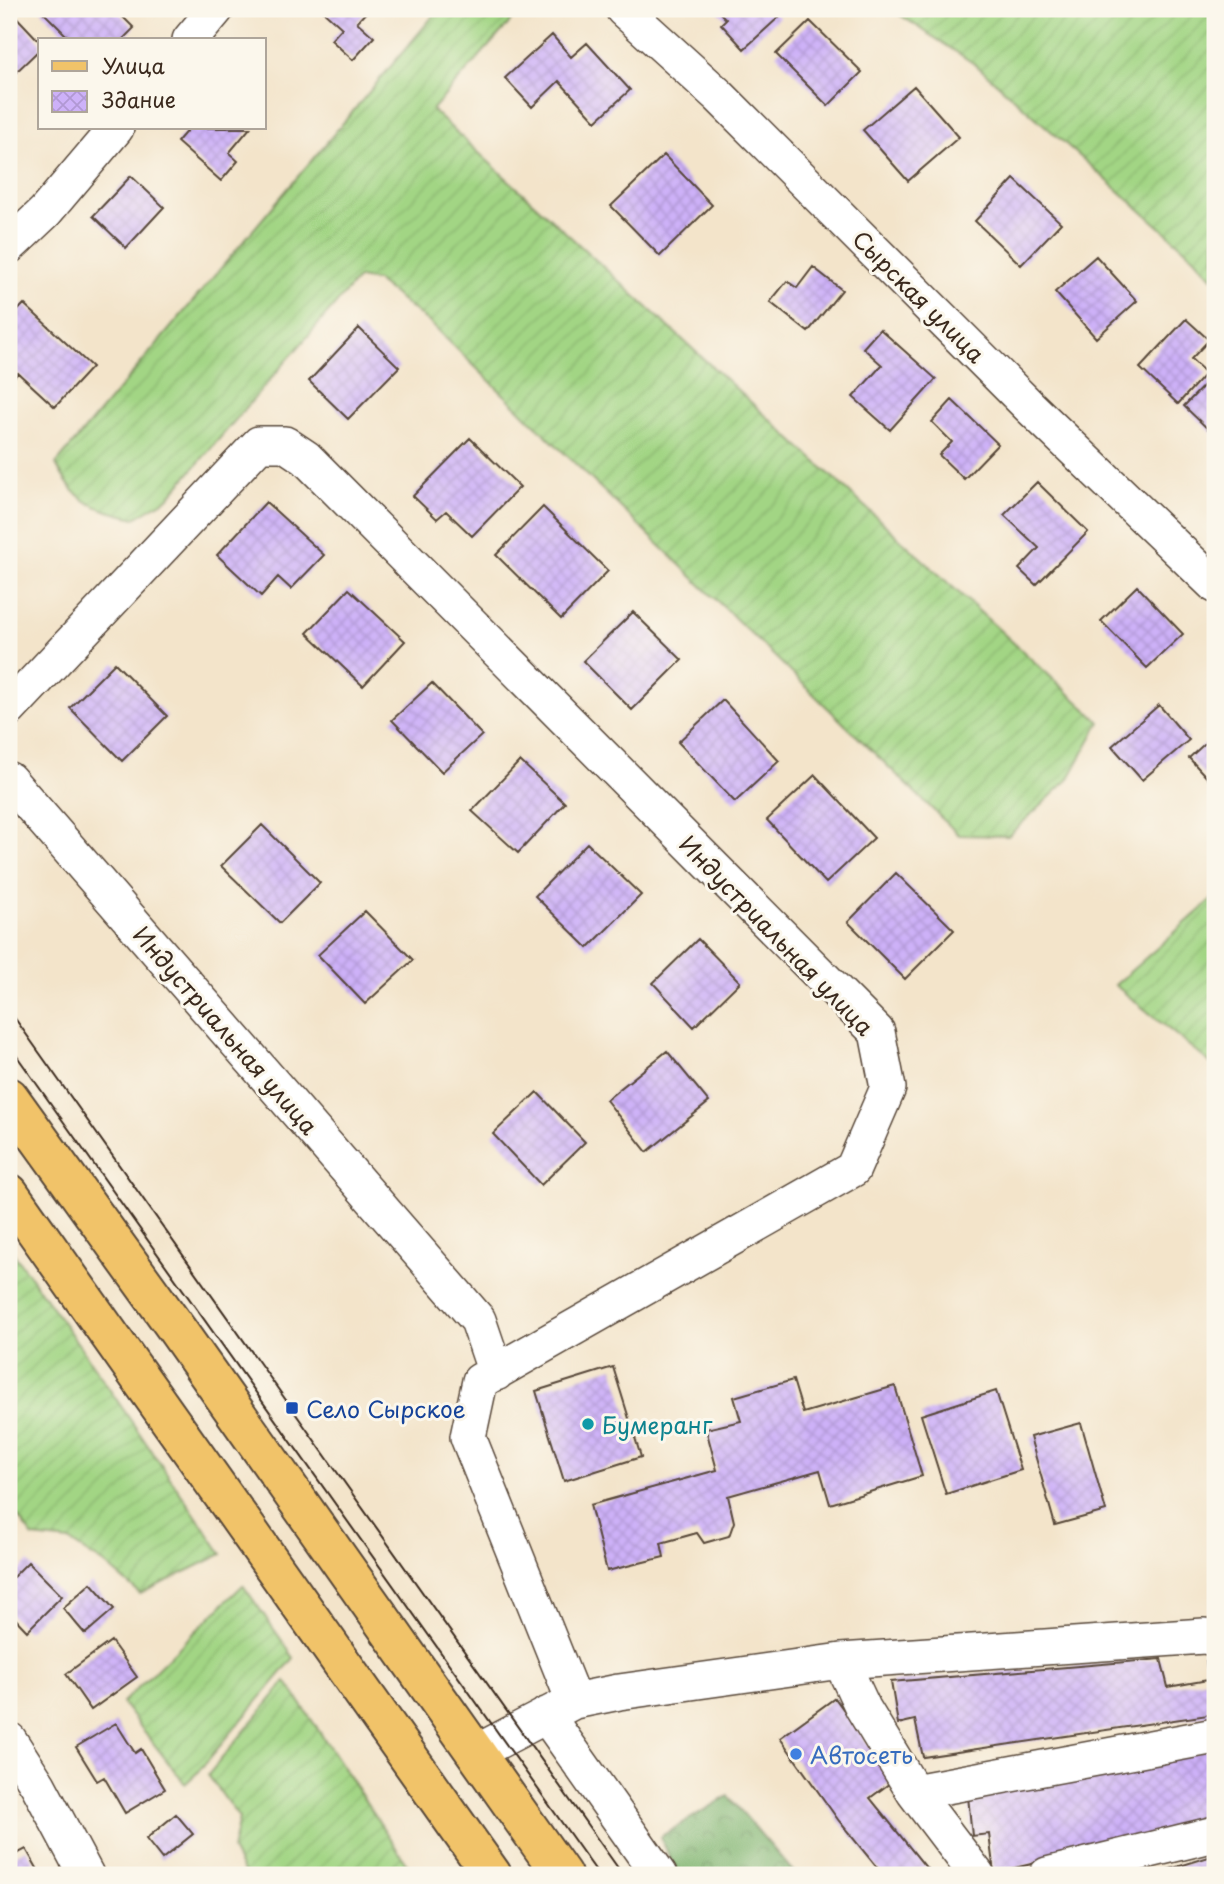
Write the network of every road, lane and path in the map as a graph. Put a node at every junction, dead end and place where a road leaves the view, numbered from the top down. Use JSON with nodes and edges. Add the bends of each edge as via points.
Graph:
{"nodes":[{"id":1,"x":216,"y":9,"type":"edge"},
{"id":2,"x":623,"y":9,"type":"edge"},
{"id":3,"x":192,"y":38,"type":"edge"},
{"id":4,"x":114,"y":130,"type":"edge"},
{"id":5,"x":9,"y":246,"type":"edge"},
{"id":6,"x":1215,"y":585,"type":"edge"},
{"id":7,"x":9,"y":709,"type":"edge"},
{"id":8,"x":9,"y":780,"type":"edge"},
{"id":9,"x":9,"y":1097,"type":"edge"},
{"id":10,"x":9,"y":1193,"type":"edge"},
{"id":11,"x":496,"y":1373,"type":"junction"},
{"id":12,"x":1215,"y":1638,"type":"edge"},
{"id":13,"x":841,"y":1661,"type":"junction"},
{"id":14,"x":560,"y":1708,"type":"junction"},
{"id":15,"x":1215,"y":1736,"type":"edge"},
{"id":16,"x":9,"y":1740,"type":"edge"},
{"id":17,"x":475,"y":1753,"type":"junction"},
{"id":18,"x":914,"y":1792,"type":"junction"},
{"id":19,"x":1215,"y":1834,"type":"edge"},
{"id":20,"x":86,"y":1875,"type":"edge"},
{"id":21,"x":492,"y":1875,"type":"edge"},
{"id":22,"x":562,"y":1875,"type":"edge"},
{"id":23,"x":659,"y":1875,"type":"edge"},
{"id":24,"x":977,"y":1875,"type":"edge"},
{"id":25,"x":1046,"y":1875,"type":"edge"}],
"edges":[{"from":1,"to":3,"type":"street"},
{"from":2,"to":6,"type":"street","name":"Сырская улица","via":[[719,96]]},
{"from":4,"to":5,"type":"street","via":[[46,212]]},
{"from":7,"to":11,"type":"street","name":"Индустриальная улица","via":[[259,444],[285,444],[306,458],[877,1031],[888,1088],[853,1169]]},
{"from":8,"to":11,"type":"street","name":"Индустриальная улица","via":[[478,1320]]},
{"from":9,"to":17,"type":"main road"},
{"from":10,"to":21,"type":"main road"},
{"from":11,"to":14,"type":"street","via":[[481,1381],[468,1437]]},
{"from":12,"to":13,"type":"street"},
{"from":13,"to":14,"type":"street","via":[[619,1692]]},
{"from":13,"to":18,"type":"street"},
{"from":14,"to":17,"type":"street"},
{"from":14,"to":23,"type":"street"},
{"from":15,"to":18,"type":"street"},
{"from":16,"to":20,"type":"street"},
{"from":17,"to":22,"type":"main road"},
{"from":18,"to":24,"type":"street"},
{"from":19,"to":25,"type":"street"}]}
